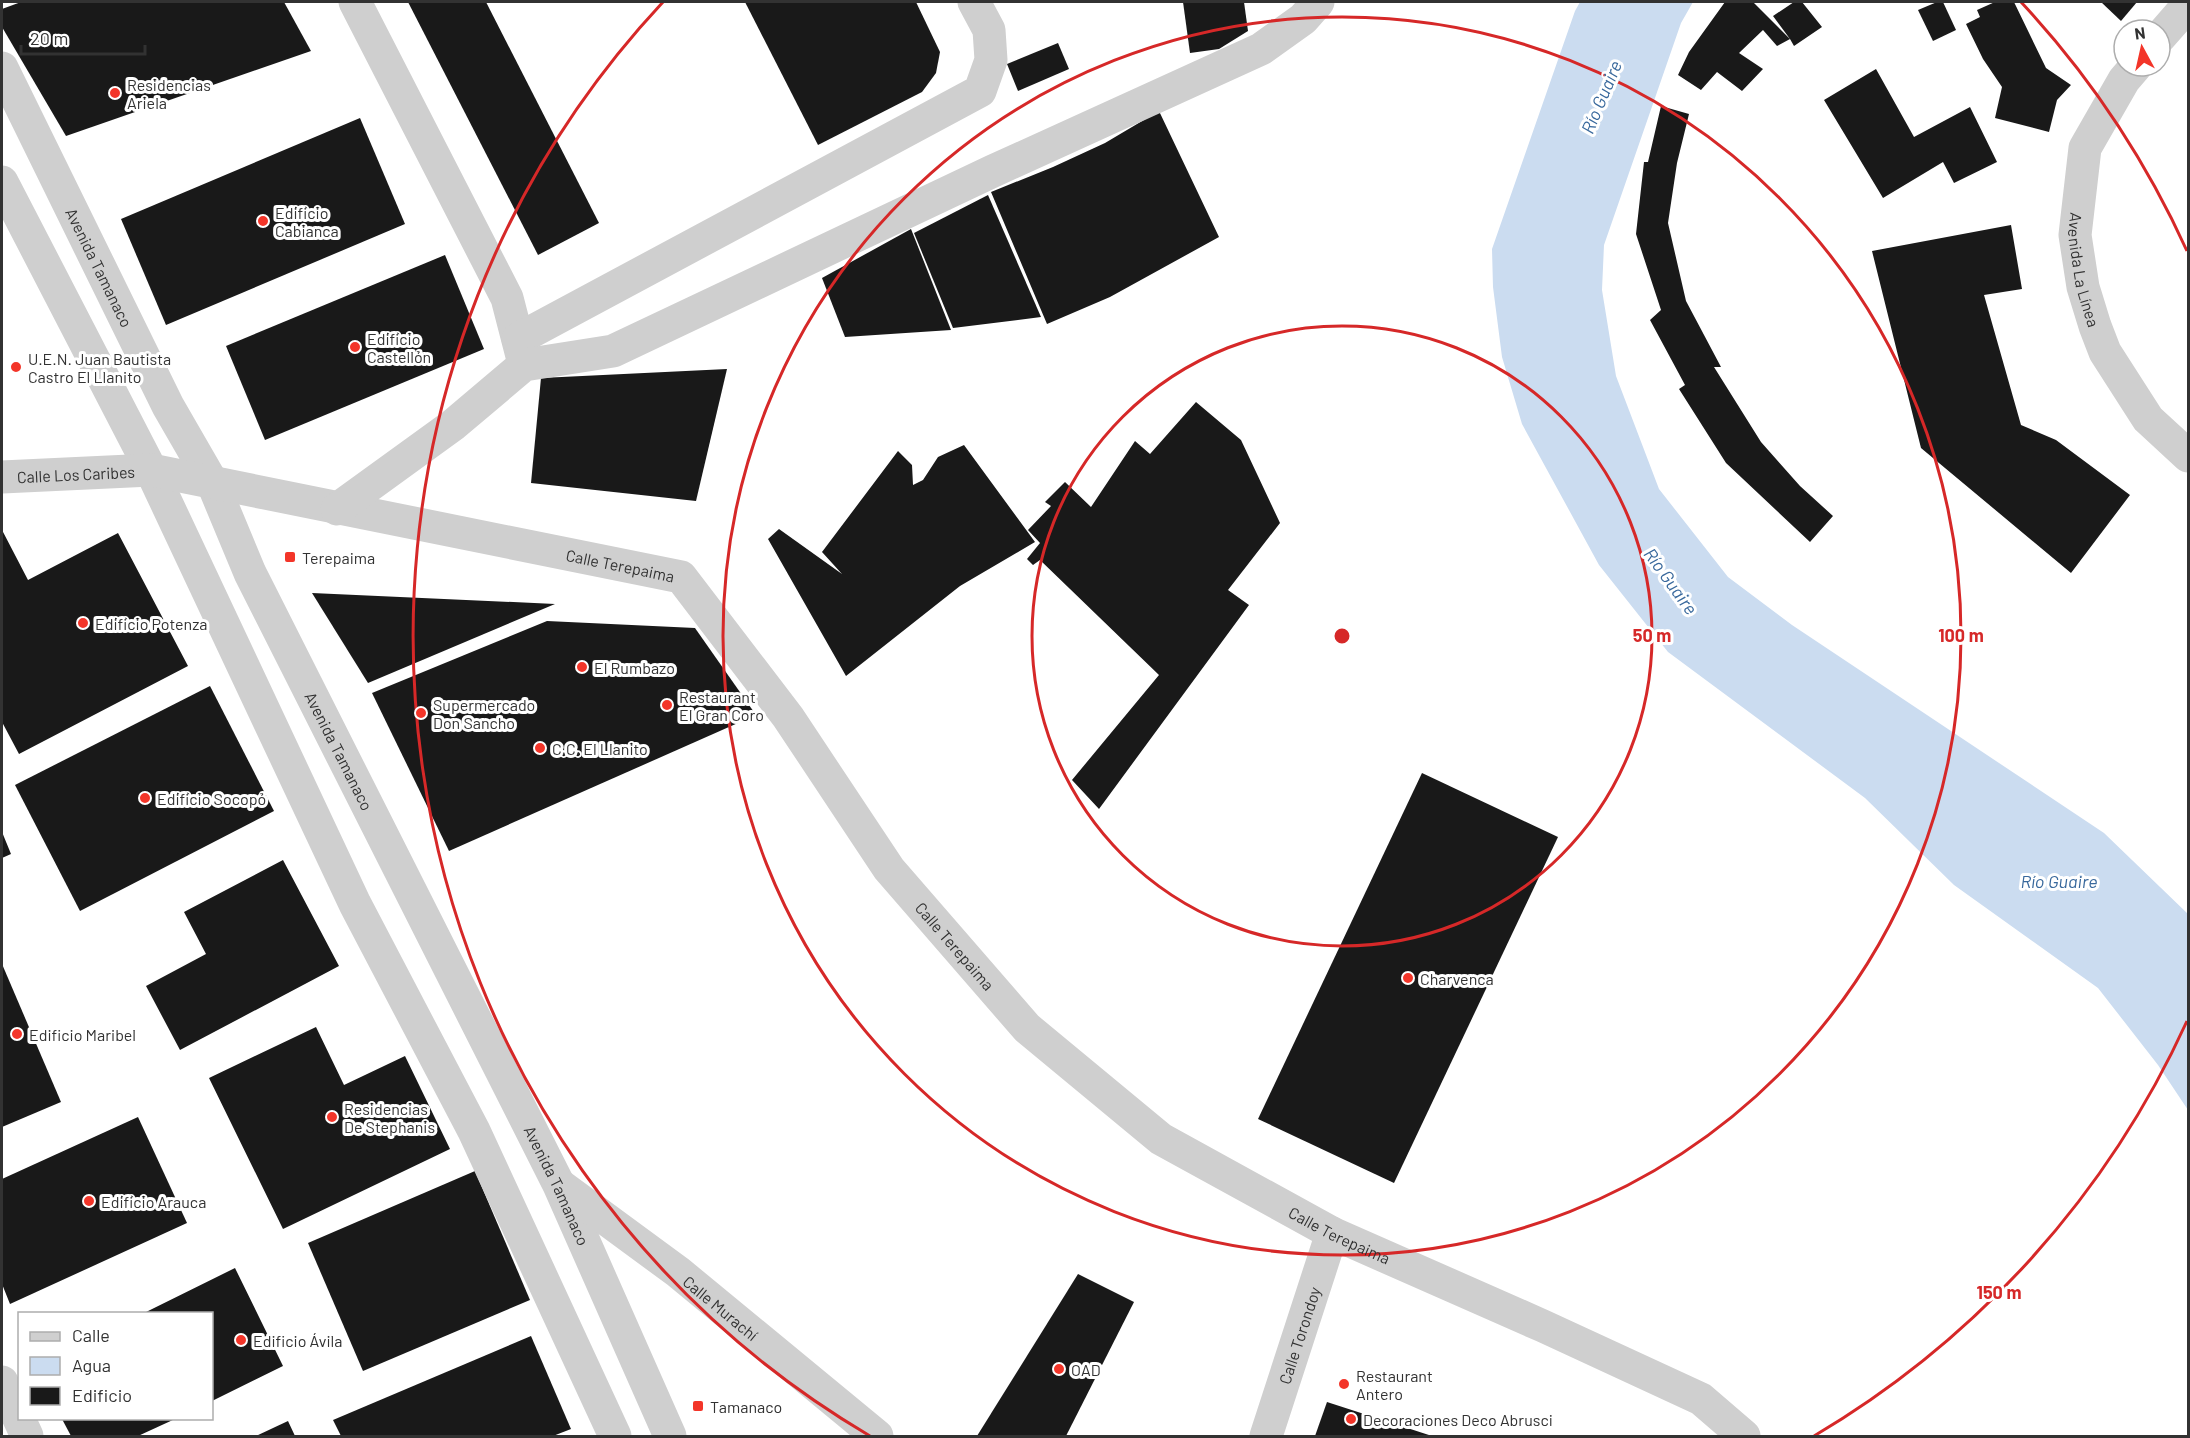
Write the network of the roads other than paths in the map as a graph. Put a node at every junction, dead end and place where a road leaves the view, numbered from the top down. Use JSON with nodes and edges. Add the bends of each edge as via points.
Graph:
{"nodes":[{"id":1,"x":355,"y":2,"type":"edge"},
{"id":2,"x":974,"y":2,"type":"edge"},
{"id":3,"x":1318,"y":2,"type":"edge"},
{"id":4,"x":2188,"y":5,"type":"edge"},
{"id":5,"x":2172,"y":23,"type":"edge"},
{"id":6,"x":2,"y":68,"type":"edge"},
{"id":7,"x":2126,"y":78,"type":"edge"},
{"id":8,"x":2,"y":182,"type":"edge"},
{"id":9,"x":521,"y":352,"type":"junction"},
{"id":10,"x":2188,"y":456,"type":"edge"},
{"id":11,"x":151,"y":470,"type":"junction"},
{"id":12,"x":2,"y":477,"type":"edge"},
{"id":13,"x":213,"y":484,"type":"junction"},
{"id":14,"x":337,"y":508,"type":"junction"},
{"id":15,"x":559,"y":1185,"type":"junction"},
{"id":16,"x":1332,"y":1233,"type":"junction"},
{"id":17,"x":2,"y":1382,"type":"edge"},
{"id":18,"x":23,"y":1436,"type":"edge"},
{"id":19,"x":615,"y":1437,"type":"edge"},
{"id":20,"x":670,"y":1437,"type":"edge"},
{"id":21,"x":877,"y":1437,"type":"edge"},
{"id":22,"x":1266,"y":1437,"type":"edge"},
{"id":23,"x":1744,"y":1437,"type":"edge"}],
"edges":[{"from":1,"to":9,"type":"street","via":[[507,298]]},
{"from":2,"to":9,"type":"street","via":[[989,30],[991,60],[980,91]]},
{"from":3,"to":9,"type":"street","via":[[1303,19],[1261,49],[613,351]]},
{"from":4,"to":5,"type":"street"},
{"from":6,"to":13,"type":"street","name":"Avenida Tamanaco","via":[[168,406]]},
{"from":7,"to":10,"type":"street","name":"Avenida La Línea","via":[[2085,148],[2075,235],[2083,287],[2106,352],[2148,419]]},
{"from":8,"to":11,"type":"street"},
{"from":9,"to":14,"type":"street","via":[[453,425]]},
{"from":11,"to":12,"type":"street","name":"Calle Los Caribes"},
{"from":11,"to":13,"type":"street","name":"Calle Los Caribes"},
{"from":11,"to":19,"type":"street","via":[[355,904],[474,1131]]},
{"from":13,"to":14,"type":"street","name":"Calle Terepaima"},
{"from":13,"to":15,"type":"street","name":"Avenida Tamanaco","via":[[250,573]]},
{"from":14,"to":16,"type":"street","name":"Calle Terepaima","via":[[681,577],[788,717],[889,869],[1028,1028],[1161,1139]]},
{"from":15,"to":20,"type":"street","name":"Avenida Tamanaco"},
{"from":15,"to":21,"type":"street","name":"Calle Murachí","via":[[678,1272]]},
{"from":16,"to":22,"type":"street","name":"Calle Torondoy"},
{"from":16,"to":23,"type":"street","name":"Calle Terepaima","via":[[1701,1399]]},
{"from":17,"to":18,"type":"street"}]}
